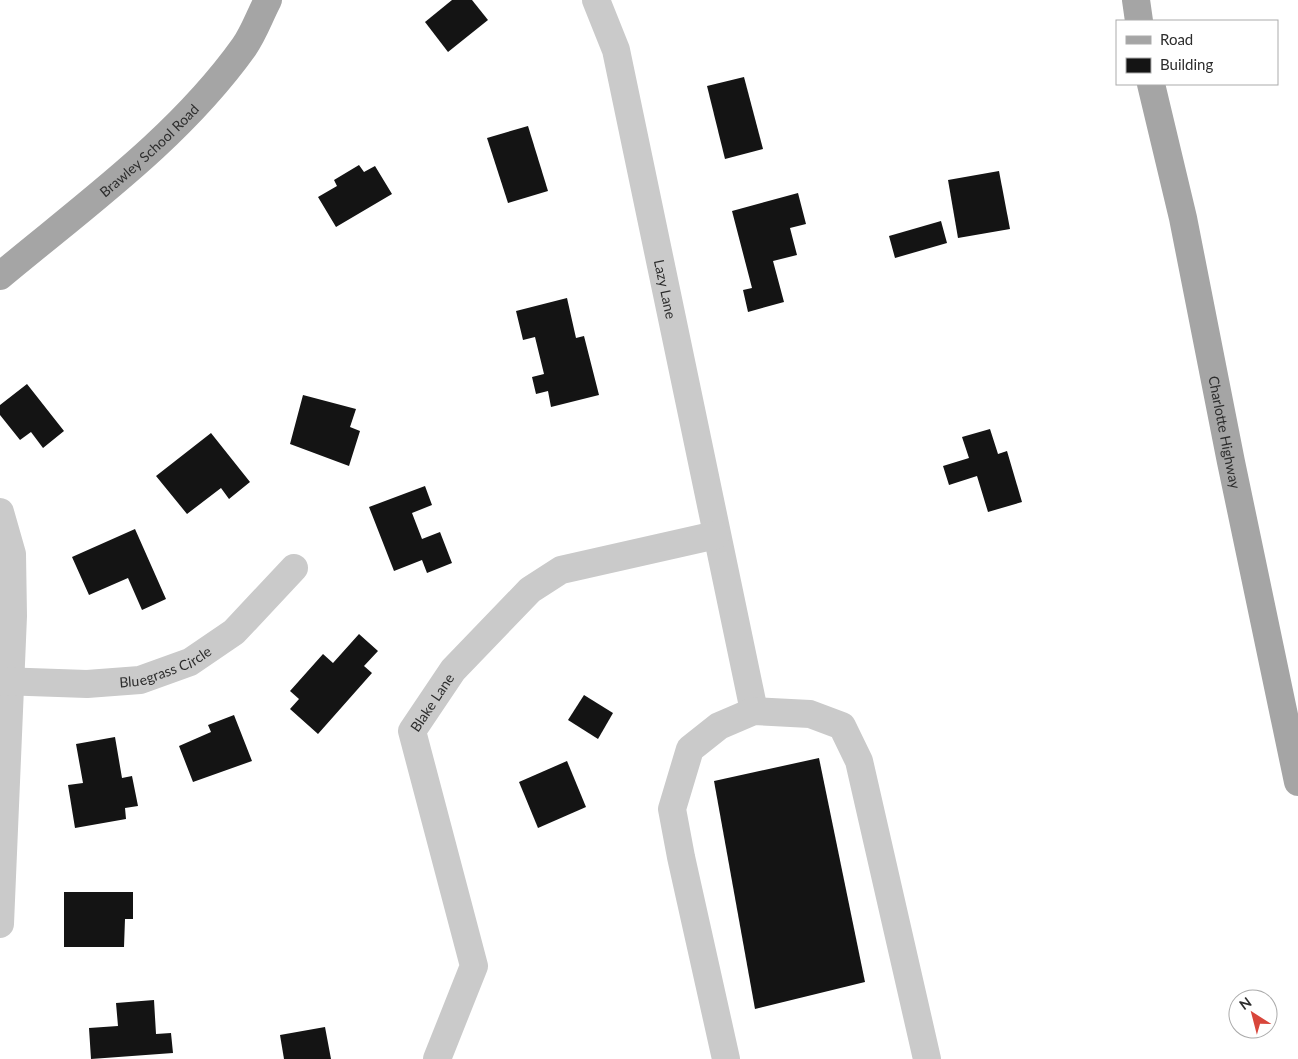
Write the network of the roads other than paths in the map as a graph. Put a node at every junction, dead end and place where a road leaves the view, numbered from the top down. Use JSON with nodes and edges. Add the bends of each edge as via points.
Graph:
{"nodes":[{"id":1,"x":268,"y":0,"type":"edge"},
{"id":2,"x":596,"y":0,"type":"edge"},
{"id":3,"x":1136,"y":0,"type":"edge"},
{"id":4,"x":1140,"y":20,"type":"edge"},
{"id":5,"x":1151,"y":85,"type":"edge"},
{"id":6,"x":0,"y":276,"type":"edge"},
{"id":7,"x":0,"y":512,"type":"edge"},
{"id":8,"x":716,"y":535,"type":"junction"},
{"id":9,"x":294,"y":568,"type":"dead end"},
{"id":10,"x":5,"y":681,"type":"edge"},
{"id":11,"x":754,"y":711,"type":"junction"},
{"id":12,"x":1296,"y":747,"type":"edge"},
{"id":13,"x":1298,"y":782,"type":"edge"},
{"id":14,"x":0,"y":924,"type":"edge"},
{"id":15,"x":438,"y":1059,"type":"edge"},
{"id":16,"x":726,"y":1059,"type":"edge"},
{"id":17,"x":926,"y":1059,"type":"edge"}],
"edges":[{"from":1,"to":6,"type":"main road","name":"Brawley School Road","via":[[245,45],[210,92],[150,150]]},
{"from":2,"to":8,"type":"street","name":"Lazy Lane","via":[[616,50]]},
{"from":3,"to":4,"type":"main road"},
{"from":5,"to":12,"type":"main road","name":"Charlotte Highway","via":[[1183,218],[1231,462]]},
{"from":7,"to":10,"type":"street","via":[[12,554],[13,616]]},
{"from":8,"to":11,"type":"street","name":"Lazy Lane"},
{"from":8,"to":15,"type":"street","name":"Blake Lane","via":[[561,570],[530,590],[453,670],[412,731],[474,966]]},
{"from":9,"to":10,"type":"street","name":"Bluegrass Circle","via":[[234,632],[190,662],[140,680],[87,684]]},
{"from":10,"to":14,"type":"street"},
{"from":11,"to":16,"type":"street","via":[[719,726],[690,749],[672,809]]},
{"from":11,"to":17,"type":"street","via":[[810,714],[842,726],[859,761],[919,1016]]},
{"from":12,"to":13,"type":"main road","name":"Charlotte Highway"}]}
